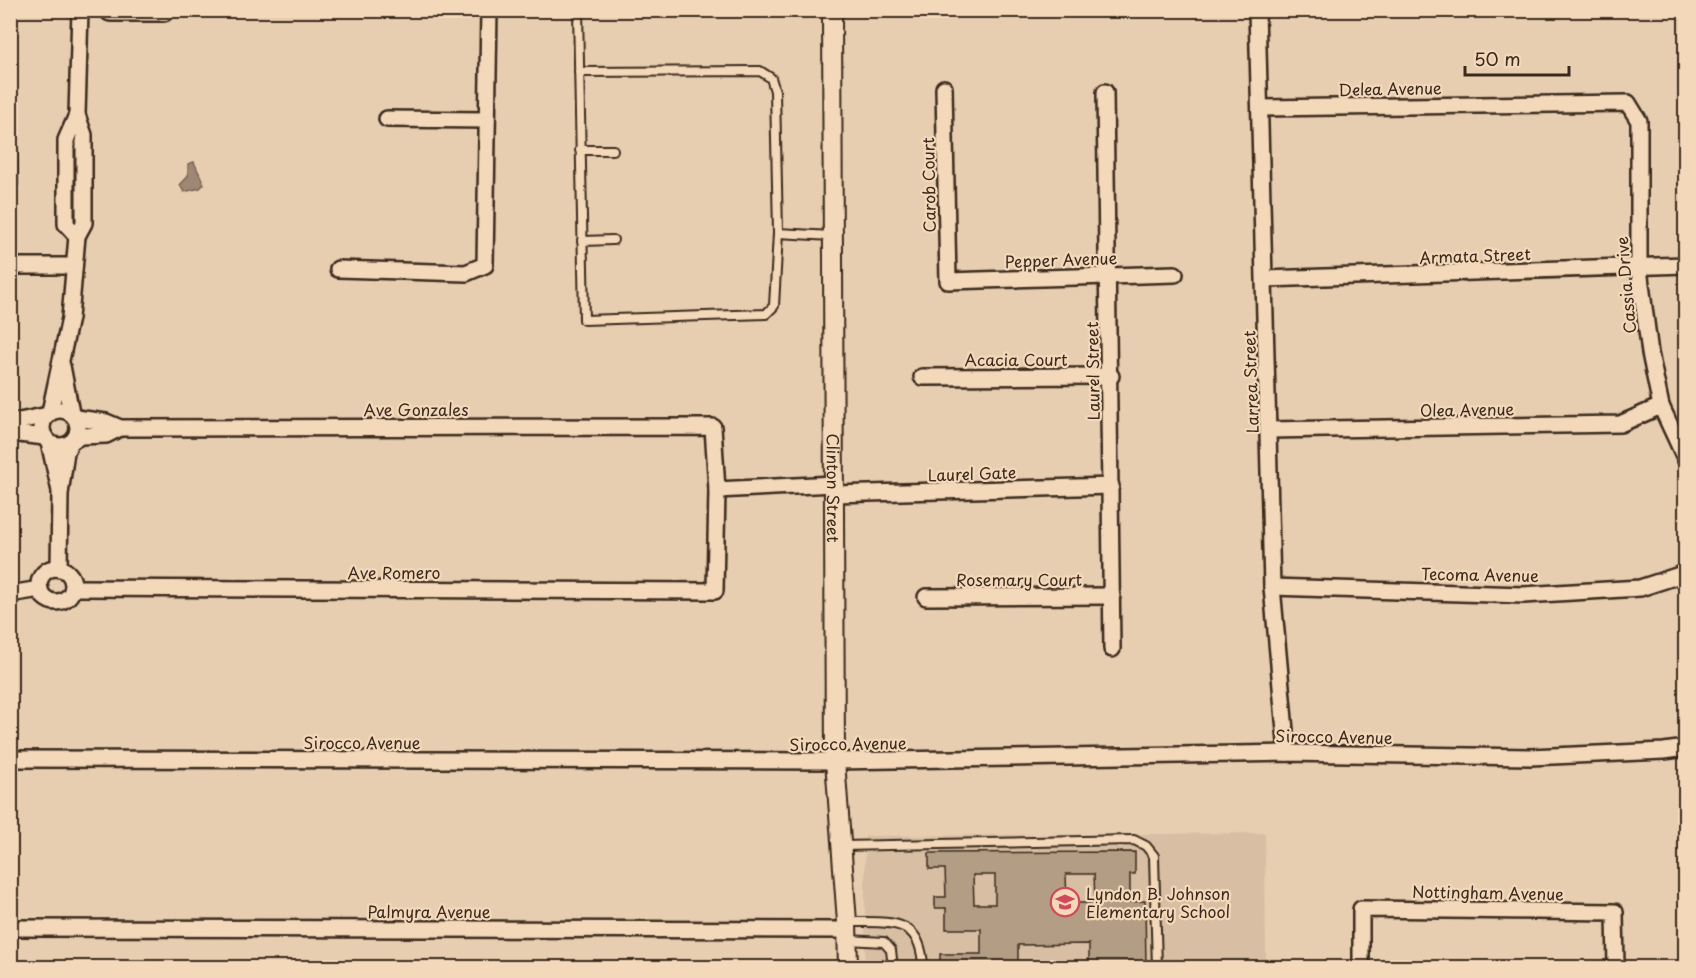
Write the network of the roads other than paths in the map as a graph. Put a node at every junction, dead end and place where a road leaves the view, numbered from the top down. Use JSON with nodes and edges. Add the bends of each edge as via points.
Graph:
{"nodes":[{"id":1,"x":80,"y":10,"type":"edge"},
{"id":2,"x":111,"y":10,"type":"edge"},
{"id":3,"x":163,"y":10,"type":"edge"},
{"id":4,"x":489,"y":10,"type":"edge"},
{"id":5,"x":578,"y":10,"type":"edge"},
{"id":6,"x":832,"y":10,"type":"edge"},
{"id":7,"x":1257,"y":10,"type":"edge"},
{"id":8,"x":10,"y":45,"type":"edge"},
{"id":9,"x":579,"y":72,"type":"junction"},
{"id":10,"x":944,"y":88,"type":"dead end"},
{"id":11,"x":1105,"y":92,"type":"dead end"},
{"id":12,"x":1628,"y":103,"type":"joint"},
{"id":13,"x":1260,"y":108,"type":"junction"},
{"id":14,"x":387,"y":119,"type":"dead end"},
{"id":15,"x":487,"y":120,"type":"junction"},
{"id":16,"x":580,"y":150,"type":"junction"},
{"id":17,"x":613,"y":150,"type":"dead end"},
{"id":18,"x":13,"y":184,"type":"dead end"},
{"id":19,"x":778,"y":233,"type":"junction"},
{"id":20,"x":832,"y":236,"type":"junction"},
{"id":21,"x":613,"y":240,"type":"dead end"},
{"id":22,"x":582,"y":241,"type":"junction"},
{"id":23,"x":1686,"y":265,"type":"edge"},
{"id":24,"x":10,"y":266,"type":"edge"},
{"id":25,"x":73,"y":266,"type":"junction"},
{"id":26,"x":338,"y":269,"type":"dead end"},
{"id":27,"x":1638,"y":269,"type":"junction"},
{"id":28,"x":1175,"y":274,"type":"dead end"},
{"id":29,"x":1108,"y":276,"type":"junction"},
{"id":30,"x":1265,"y":279,"type":"junction"},
{"id":31,"x":948,"y":281,"type":"joint"},
{"id":32,"x":62,"y":366,"type":"junction"},
{"id":33,"x":1111,"y":376,"type":"junction"},
{"id":34,"x":922,"y":377,"type":"dead end"},
{"id":35,"x":1660,"y":406,"type":"junction"},
{"id":36,"x":49,"y":414,"type":"junction"},
{"id":37,"x":73,"y":416,"type":"junction"},
{"id":38,"x":10,"y":423,"type":"edge"},
{"id":39,"x":120,"y":428,"type":"junction"},
{"id":40,"x":1269,"y":430,"type":"junction"},
{"id":41,"x":10,"y":433,"type":"edge"},
{"id":42,"x":47,"y":440,"type":"junction"},
{"id":43,"x":73,"y":441,"type":"junction"},
{"id":44,"x":1686,"y":460,"type":"edge"},
{"id":45,"x":1111,"y":486,"type":"junction"},
{"id":46,"x":834,"y":489,"type":"junction"},
{"id":47,"x":717,"y":490,"type":"junction"},
{"id":48,"x":60,"y":494,"type":"junction"},
{"id":49,"x":59,"y":569,"type":"junction"},
{"id":50,"x":1686,"y":573,"type":"edge"},
{"id":51,"x":1272,"y":587,"type":"junction"},
{"id":52,"x":73,"y":588,"type":"junction"},
{"id":53,"x":40,"y":589,"type":"junction"},
{"id":54,"x":10,"y":594,"type":"edge"},
{"id":55,"x":1112,"y":596,"type":"junction"},
{"id":56,"x":926,"y":597,"type":"dead end"},
{"id":57,"x":1112,"y":649,"type":"dead end"},
{"id":58,"x":1686,"y":748,"type":"edge"},
{"id":59,"x":1287,"y":753,"type":"junction"},
{"id":60,"x":10,"y":759,"type":"edge"},
{"id":61,"x":836,"y":761,"type":"junction"},
{"id":62,"x":841,"y":846,"type":"junction"},
{"id":63,"x":10,"y":928,"type":"edge"},
{"id":64,"x":848,"y":930,"type":"junction"},
{"id":65,"x":848,"y":968,"type":"edge"},
{"id":66,"x":894,"y":968,"type":"edge"},
{"id":67,"x":922,"y":968,"type":"edge"},
{"id":68,"x":1157,"y":968,"type":"edge"},
{"id":69,"x":1361,"y":968,"type":"edge"},
{"id":70,"x":1616,"y":968,"type":"edge"}],
"edges":[{"from":1,"to":25,"type":"street","via":[[77,115],[66,140],[66,224],[77,236]]},
{"from":2,"to":3,"type":"main road"},
{"from":4,"to":15,"type":"street"},
{"from":5,"to":9,"type":"lane"},
{"from":6,"to":20,"type":"street","name":"Clinton Street"},
{"from":7,"to":13,"type":"street","name":"Larrea Street"},
{"from":8,"to":18,"type":"lane"},
{"from":9,"to":16,"type":"lane"},
{"from":9,"to":19,"type":"lane","via":[[760,71],[771,78],[775,91]]},
{"from":10,"to":31,"type":"street","name":"Carob Court"},
{"from":11,"to":29,"type":"street","name":"Laurel Street"},
{"from":12,"to":13,"type":"street","name":"Delea Avenue"},
{"from":12,"to":27,"type":"street","name":"Cassia Drive","via":[[1638,121]]},
{"from":13,"to":30,"type":"street","name":"Larrea Street"},
{"from":14,"to":15,"type":"street"},
{"from":15,"to":26,"type":"street","via":[[485,265],[466,273]]},
{"from":16,"to":17,"type":"lane"},
{"from":16,"to":22,"type":"lane"},
{"from":19,"to":20,"type":"lane"},
{"from":19,"to":22,"type":"lane","via":[[774,306],[766,314],[584,320]]},
{"from":20,"to":46,"type":"street","name":"Clinton Street"},
{"from":21,"to":22,"type":"lane"},
{"from":23,"to":27,"type":"street","name":"Armata Street"},
{"from":24,"to":25,"type":"street"},
{"from":25,"to":32,"type":"street"},
{"from":27,"to":30,"type":"street","name":"Armata Street"},
{"from":27,"to":35,"type":"street","name":"Cassia Drive"},
{"from":28,"to":29,"type":"street","name":"Pepper Avenue"},
{"from":29,"to":31,"type":"street","name":"Pepper Avenue"},
{"from":29,"to":33,"type":"street","name":"Laurel Street"},
{"from":30,"to":40,"type":"street","name":"Larrea Street"},
{"from":32,"to":36,"type":"street"},
{"from":32,"to":37,"type":"street"},
{"from":33,"to":34,"type":"street","name":"Acacia Court"},
{"from":33,"to":45,"type":"street","name":"Laurel Street"},
{"from":35,"to":40,"type":"street","name":"Olea Avenue","via":[[1620,424]]},
{"from":35,"to":44,"type":"street","name":"Cassia Drive"},
{"from":36,"to":37,"type":"street","via":[[61,410]]},
{"from":36,"to":38,"type":"street"},
{"from":36,"to":42,"type":"street","via":[[42,425]]},
{"from":37,"to":39,"type":"street","name":"Ave Gonzales"},
{"from":37,"to":43,"type":"street","via":[[79,429]]},
{"from":39,"to":43,"type":"street","name":"Ave Gonzales","via":[[106,435],[81,436]]},
{"from":39,"to":47,"type":"street","name":"Ave Gonzales","via":[[713,427]]},
{"from":40,"to":51,"type":"street","name":"Larrea Street"},
{"from":41,"to":42,"type":"street"},
{"from":42,"to":43,"type":"street","via":[[60,446]]},
{"from":42,"to":48,"type":"street"},
{"from":43,"to":48,"type":"street","via":[[66,452]]},
{"from":45,"to":46,"type":"street","name":"Laurel Gate"},
{"from":45,"to":55,"type":"street","name":"Laurel Street"},
{"from":46,"to":47,"type":"street","name":"Laurel Gate"},
{"from":46,"to":61,"type":"street","name":"Clinton Street"},
{"from":47,"to":52,"type":"street","name":"Ave Romero","via":[[714,591]]},
{"from":48,"to":49,"type":"street"},
{"from":49,"to":52,"type":"street","via":[[70,575]]},
{"from":49,"to":53,"type":"street","via":[[46,572]]},
{"from":50,"to":51,"type":"street","name":"Tecoma Avenue","via":[[1640,588],[1523,595]]},
{"from":51,"to":59,"type":"street","name":"Larrea Street"},
{"from":52,"to":53,"type":"street","via":[[60,602],[47,600]]},
{"from":53,"to":54,"type":"street"},
{"from":55,"to":56,"type":"street","name":"Rosemary Court"},
{"from":55,"to":57,"type":"street","name":"Laurel Street"},
{"from":58,"to":59,"type":"street","name":"Sirocco Avenue","via":[[1530,757]]},
{"from":59,"to":61,"type":"street","name":"Sirocco Avenue"},
{"from":60,"to":61,"type":"street","name":"Sirocco Avenue"},
{"from":61,"to":62,"type":"street","name":"Clinton Street"},
{"from":62,"to":64,"type":"street","name":"Clinton Street"},
{"from":62,"to":68,"type":"lane","via":[[1134,840],[1154,856]]},
{"from":63,"to":64,"type":"street","name":"Palmyra Avenue"},
{"from":64,"to":65,"type":"street","name":"Clinton Street"},
{"from":64,"to":66,"type":"lane","via":[[884,942],[891,950]]},
{"from":64,"to":67,"type":"lane","via":[[903,925],[920,943]]},
{"from":69,"to":70,"type":"street","name":"Nottingham Avenue","via":[[1360,909],[1615,912]]}]}
